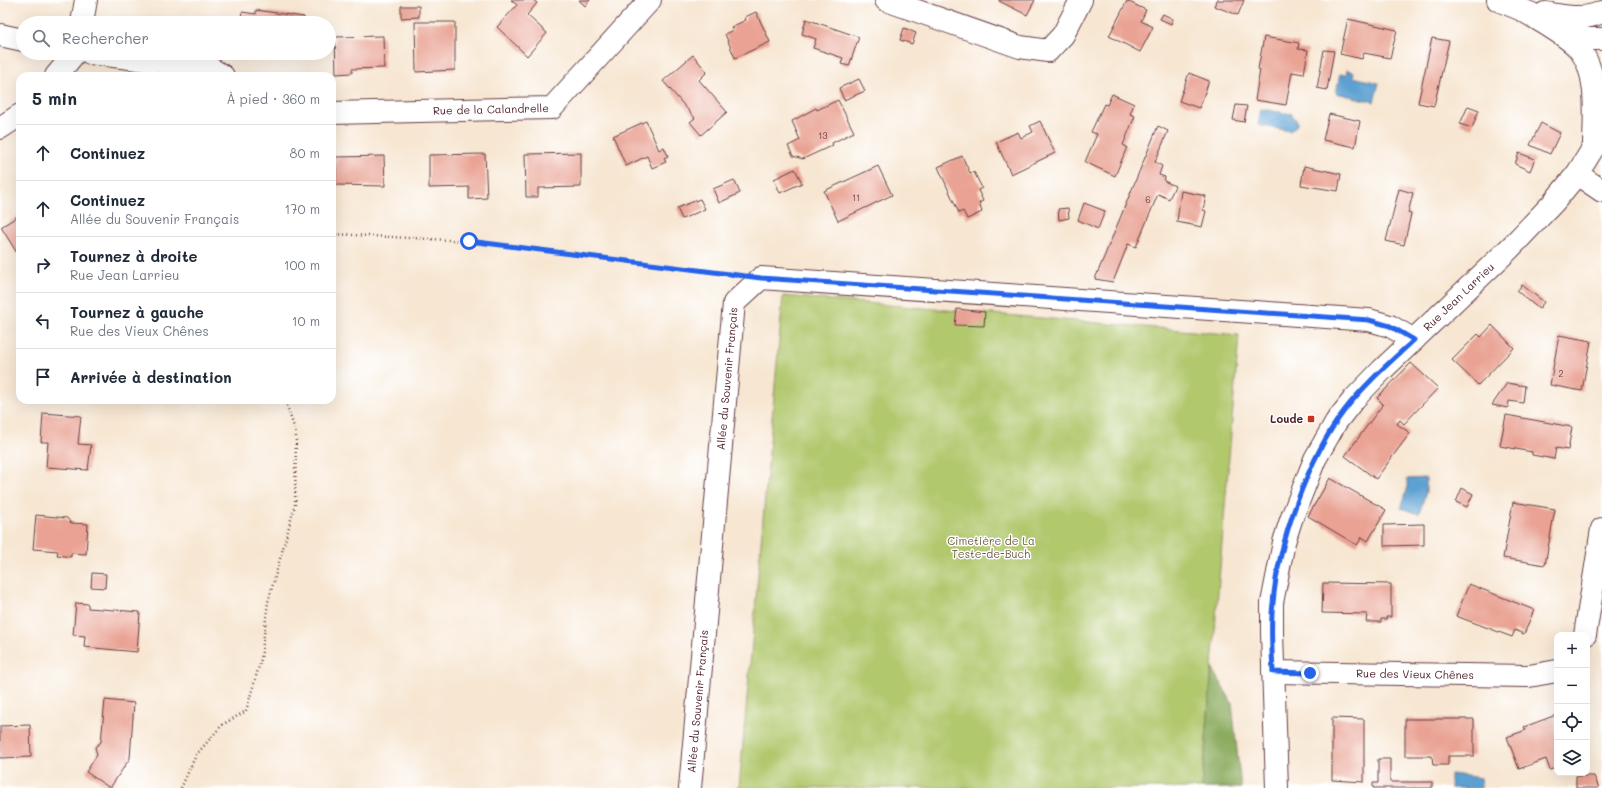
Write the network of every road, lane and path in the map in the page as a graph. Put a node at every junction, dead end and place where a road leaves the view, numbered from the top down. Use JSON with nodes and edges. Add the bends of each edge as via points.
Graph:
{"nodes":[{"id":1,"x":86,"y":0,"type":"edge"},
{"id":2,"x":650,"y":0,"type":"edge"},
{"id":3,"x":886,"y":0,"type":"edge"},
{"id":4,"x":1081,"y":0,"type":"edge"},
{"id":5,"x":1498,"y":0,"type":"edge"},
{"id":6,"x":1518,"y":8,"type":"junction"},
{"id":7,"x":1602,"y":12,"type":"edge"},
{"id":8,"x":83,"y":16,"type":"edge"},
{"id":9,"x":0,"y":35,"type":"edge"},
{"id":10,"x":16,"y":38,"type":"edge"},
{"id":11,"x":1602,"y":38,"type":"edge"},
{"id":12,"x":69,"y":60,"type":"edge"},
{"id":13,"x":146,"y":60,"type":"edge"},
{"id":14,"x":59,"y":72,"type":"edge"},
{"id":15,"x":216,"y":72,"type":"edge"},
{"id":16,"x":336,"y":113,"type":"edge"},
{"id":17,"x":16,"y":118,"type":"edge"},
{"id":18,"x":0,"y":128,"type":"edge"},
{"id":19,"x":1598,"y":141,"type":"edge"},
{"id":20,"x":1577,"y":174,"type":"junction"},
{"id":21,"x":1602,"y":191,"type":"edge"},
{"id":22,"x":336,"y":234,"type":"edge"},
{"id":23,"x":761,"y":278,"type":"junction"},
{"id":24,"x":1414,"y":340,"type":"junction"},
{"id":25,"x":286,"y":404,"type":"edge"},
{"id":26,"x":1602,"y":529,"type":"edge"},
{"id":27,"x":1585,"y":632,"type":"edge"},
{"id":28,"x":1273,"y":672,"type":"junction"},
{"id":29,"x":1554,"y":672,"type":"edge"},
{"id":30,"x":181,"y":788,"type":"edge"},
{"id":31,"x":690,"y":788,"type":"edge"},
{"id":32,"x":1277,"y":788,"type":"edge"}],
"edges":[{"from":1,"to":8,"type":"street"},
{"from":2,"to":16,"type":"street","name":"Rue de la Calandrelle","via":[[552,108]]},
{"from":3,"to":4,"type":"street","via":[[1020,47],[1048,51],[1063,35]]},
{"from":5,"to":6,"type":"street"},
{"from":6,"to":7,"type":"street","via":[[1574,18]]},
{"from":6,"to":11,"type":"street","via":[[1587,39]]},
{"from":6,"to":19,"type":"street","via":[[1571,42],[1584,56],[1591,72]]},
{"from":9,"to":10,"type":"street"},
{"from":12,"to":14,"type":"street"},
{"from":13,"to":15,"type":"street","via":[[210,68]]},
{"from":17,"to":18,"type":"street"},
{"from":19,"to":20,"type":"street","name":"Rue Jean Larrieu"},
{"from":20,"to":21,"type":"street"},
{"from":20,"to":24,"type":"street","name":"Rue Jean Larrieu","via":[[1554,203],[1510,248]]},
{"from":22,"to":23,"type":"path","via":[[469,241]]},
{"from":23,"to":24,"type":"street","via":[[1369,320],[1390,326]]},
{"from":23,"to":31,"type":"street","name":"Allée du Souvenir Français","via":[[734,303]]},
{"from":24,"to":28,"type":"street","name":"Rue Jean Larrieu","via":[[1344,411],[1324,442],[1301,492],[1284,542],[1274,590]]},
{"from":25,"to":30,"type":"path","via":[[296,433],[295,505],[268,602],[261,659],[246,711],[222,725],[196,755]]},
{"from":26,"to":27,"type":"street"},
{"from":28,"to":29,"type":"street","name":"Rue des Vieux Chênes","via":[[1529,676]]},
{"from":28,"to":32,"type":"street","name":"Rue Jean Larrieu"}]}
